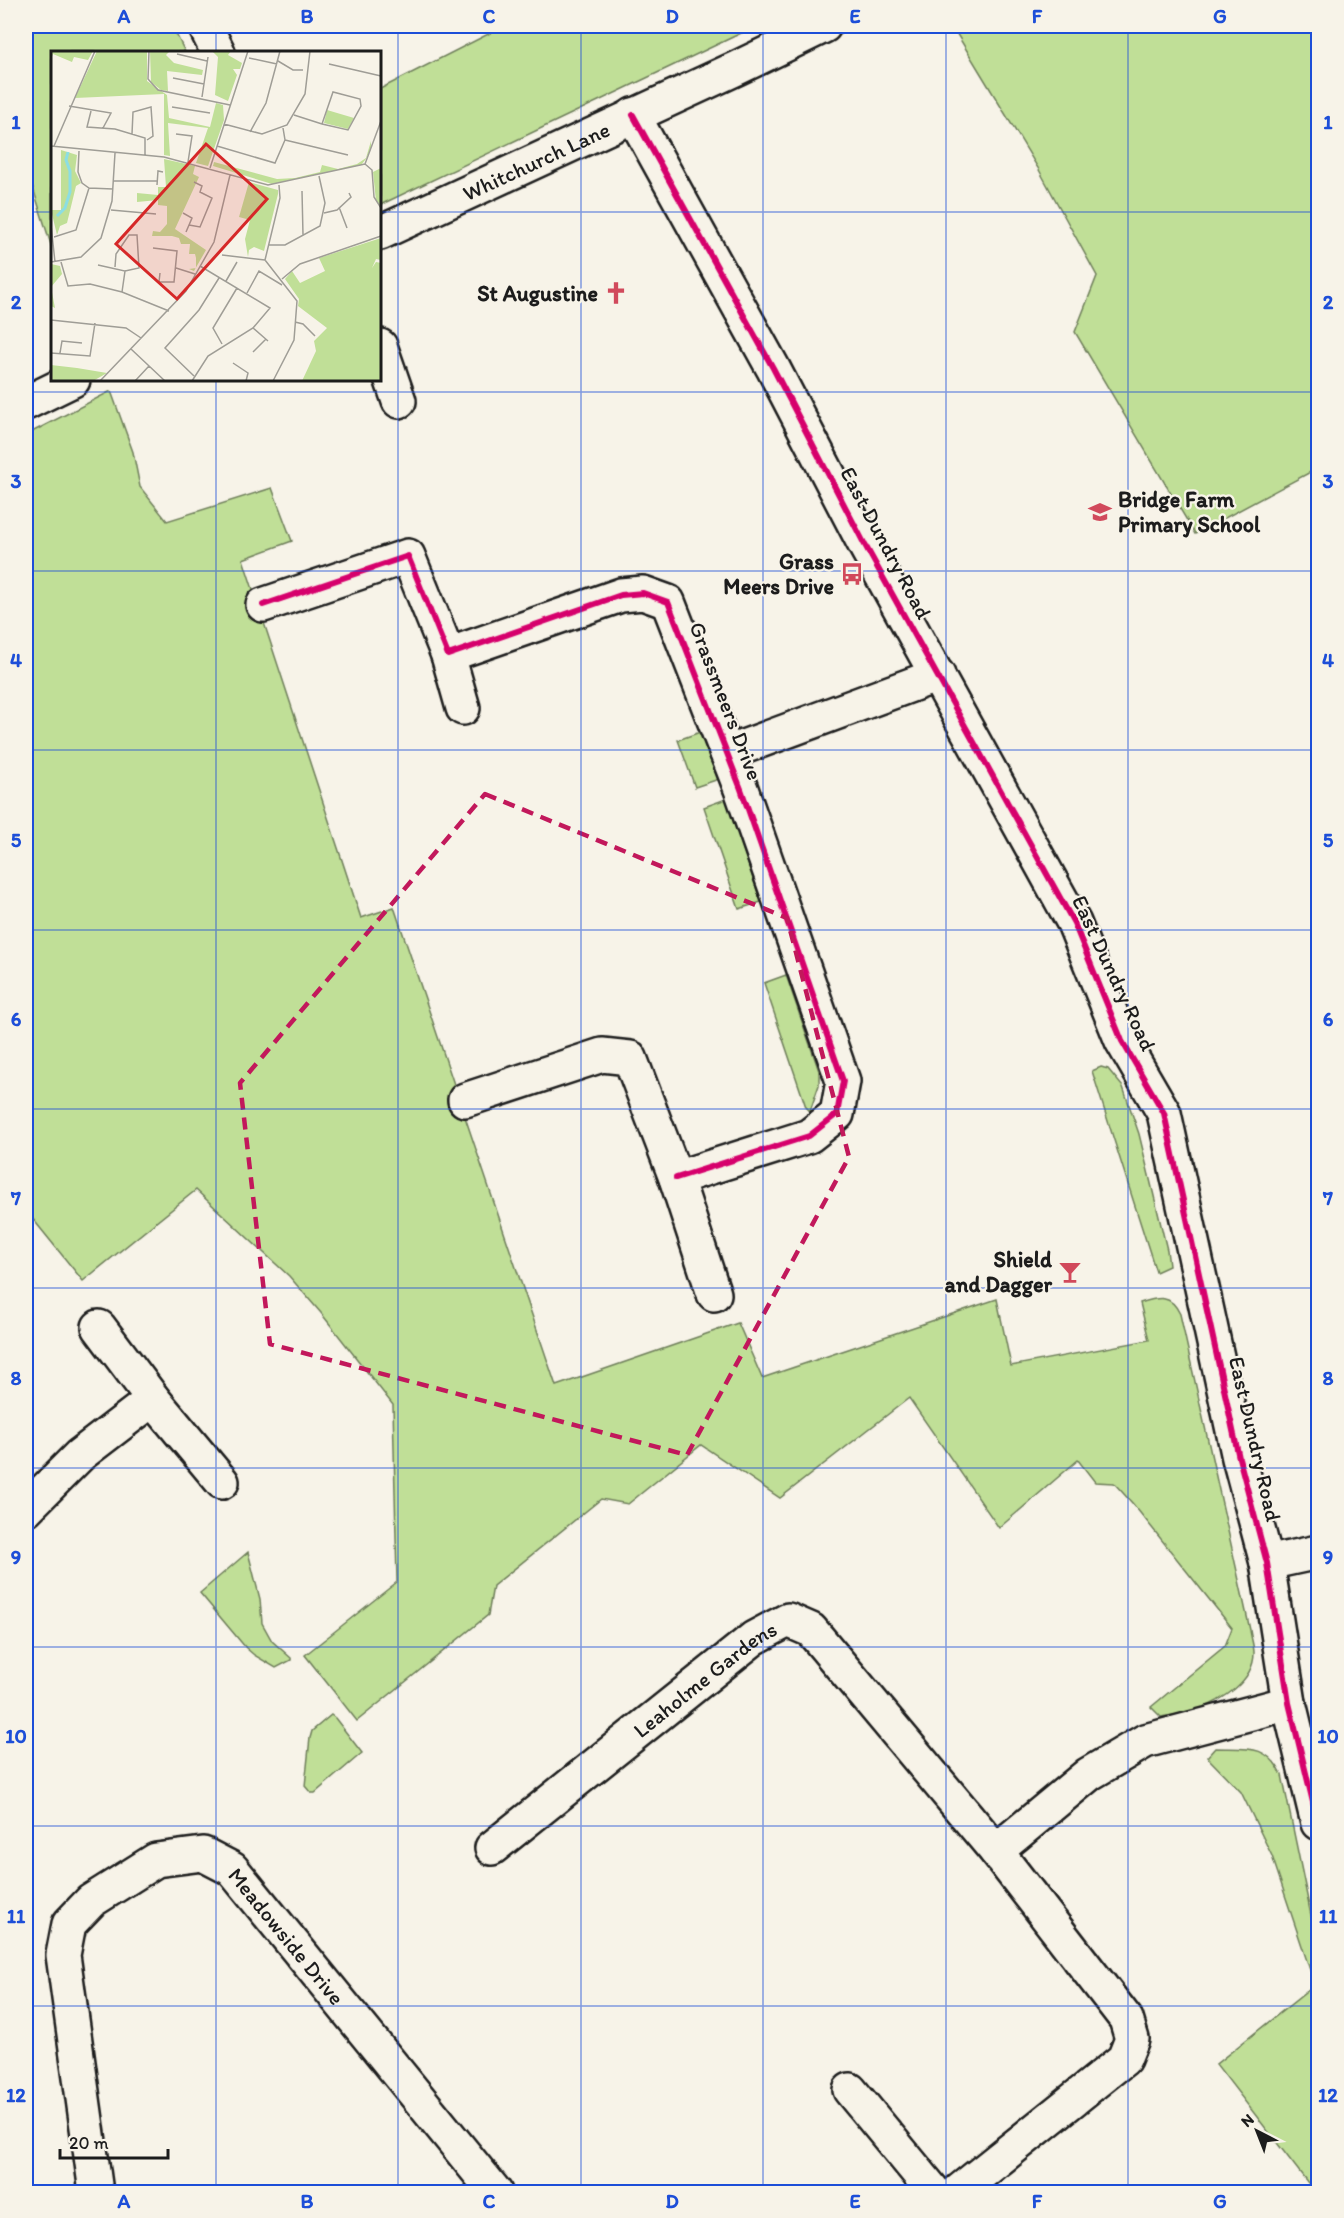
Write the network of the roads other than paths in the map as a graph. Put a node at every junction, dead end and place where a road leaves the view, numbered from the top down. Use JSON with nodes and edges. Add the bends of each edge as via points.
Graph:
{"nodes":[{"id":1,"x":205,"y":26,"type":"edge"},
{"id":2,"x":824,"y":26,"type":"edge"},
{"id":3,"x":218,"y":51,"type":"edge"},
{"id":4,"x":633,"y":115,"type":"junction"},
{"id":5,"x":381,"y":233,"type":"edge"},
{"id":6,"x":381,"y":349,"type":"edge"},
{"id":7,"x":71,"y":381,"type":"edge"},
{"id":8,"x":399,"y":401,"type":"dead end"},
{"id":9,"x":26,"y":403,"type":"edge"},
{"id":10,"x":263,"y":605,"type":"dead end"},
{"id":11,"x":448,"y":655,"type":"junction"},
{"id":12,"x":938,"y":675,"type":"junction"},
{"id":13,"x":463,"y":708,"type":"dead end"},
{"id":14,"x":727,"y":753,"type":"junction"},
{"id":15,"x":465,"y":1100,"type":"dead end"},
{"id":16,"x":676,"y":1178,"type":"junction"},
{"id":17,"x":714,"y":1294,"type":"dead end"},
{"id":18,"x":99,"y":1327,"type":"dead end"},
{"id":19,"x":153,"y":1399,"type":"junction"},
{"id":20,"x":222,"y":1482,"type":"dead end"},
{"id":21,"x":26,"y":1509,"type":"edge"},
{"id":22,"x":1318,"y":1552,"type":"edge"},
{"id":23,"x":1267,"y":1563,"type":"junction"},
{"id":24,"x":1289,"y":1703,"type":"junction"},
{"id":25,"x":1318,"y":1823,"type":"edge"},
{"id":26,"x":492,"y":1848,"type":"dead end"},
{"id":27,"x":996,"y":1851,"type":"junction"},
{"id":28,"x":850,"y":2090,"type":"dead end"},
{"id":29,"x":96,"y":2193,"type":"edge"},
{"id":30,"x":495,"y":2193,"type":"edge"},
{"id":31,"x":934,"y":2193,"type":"edge"},
{"id":32,"x":958,"y":2193,"type":"edge"}],
"edges":[{"from":1,"to":3,"type":"street"},
{"from":2,"to":4,"type":"street","name":"Whitchurch Lane"},
{"from":4,"to":5,"type":"street","name":"Whitchurch Lane"},
{"from":4,"to":12,"type":"street","name":"East Dundry Road"},
{"from":6,"to":8,"type":"street"},
{"from":7,"to":9,"type":"street"},
{"from":10,"to":11,"type":"street","via":[[408,556]]},
{"from":11,"to":13,"type":"street"},
{"from":11,"to":14,"type":"street","name":"Grassmeers Drive","via":[[621,595],[643,592],[668,602]]},
{"from":12,"to":14,"type":"street","name":"Grassmeers Drive"},
{"from":12,"to":23,"type":"street","name":"East Dundry Road","via":[[1074,923],[1122,1041],[1164,1113],[1239,1458]]},
{"from":14,"to":16,"type":"street","name":"Grassmeers Drive","via":[[843,1081],[837,1114],[809,1136]]},
{"from":15,"to":16,"type":"street","via":[[602,1055],[630,1058]]},
{"from":16,"to":17,"type":"street"},
{"from":18,"to":19,"type":"street"},
{"from":19,"to":20,"type":"street"},
{"from":19,"to":21,"type":"street","via":[[80,1455]]},
{"from":22,"to":23,"type":"street"},
{"from":23,"to":24,"type":"street","name":"East Dundry Road"},
{"from":24,"to":25,"type":"street","name":"East Dundry Road"},
{"from":24,"to":27,"type":"street","via":[[1145,1741],[1089,1774]]},
{"from":26,"to":27,"type":"street","name":"Leaholme Gardens","via":[[754,1638],[788,1620],[811,1630]]},
{"from":27,"to":32,"type":"street","name":"Leaholme Gardens","via":[[1126,2019],[1132,2039],[1124,2059]]},
{"from":28,"to":31,"type":"street"},
{"from":29,"to":30,"type":"street","name":"Meadowside Drive","via":[[63,1955],[69,1924],[91,1901],[156,1860],[203,1854],[232,1869]]}]}
